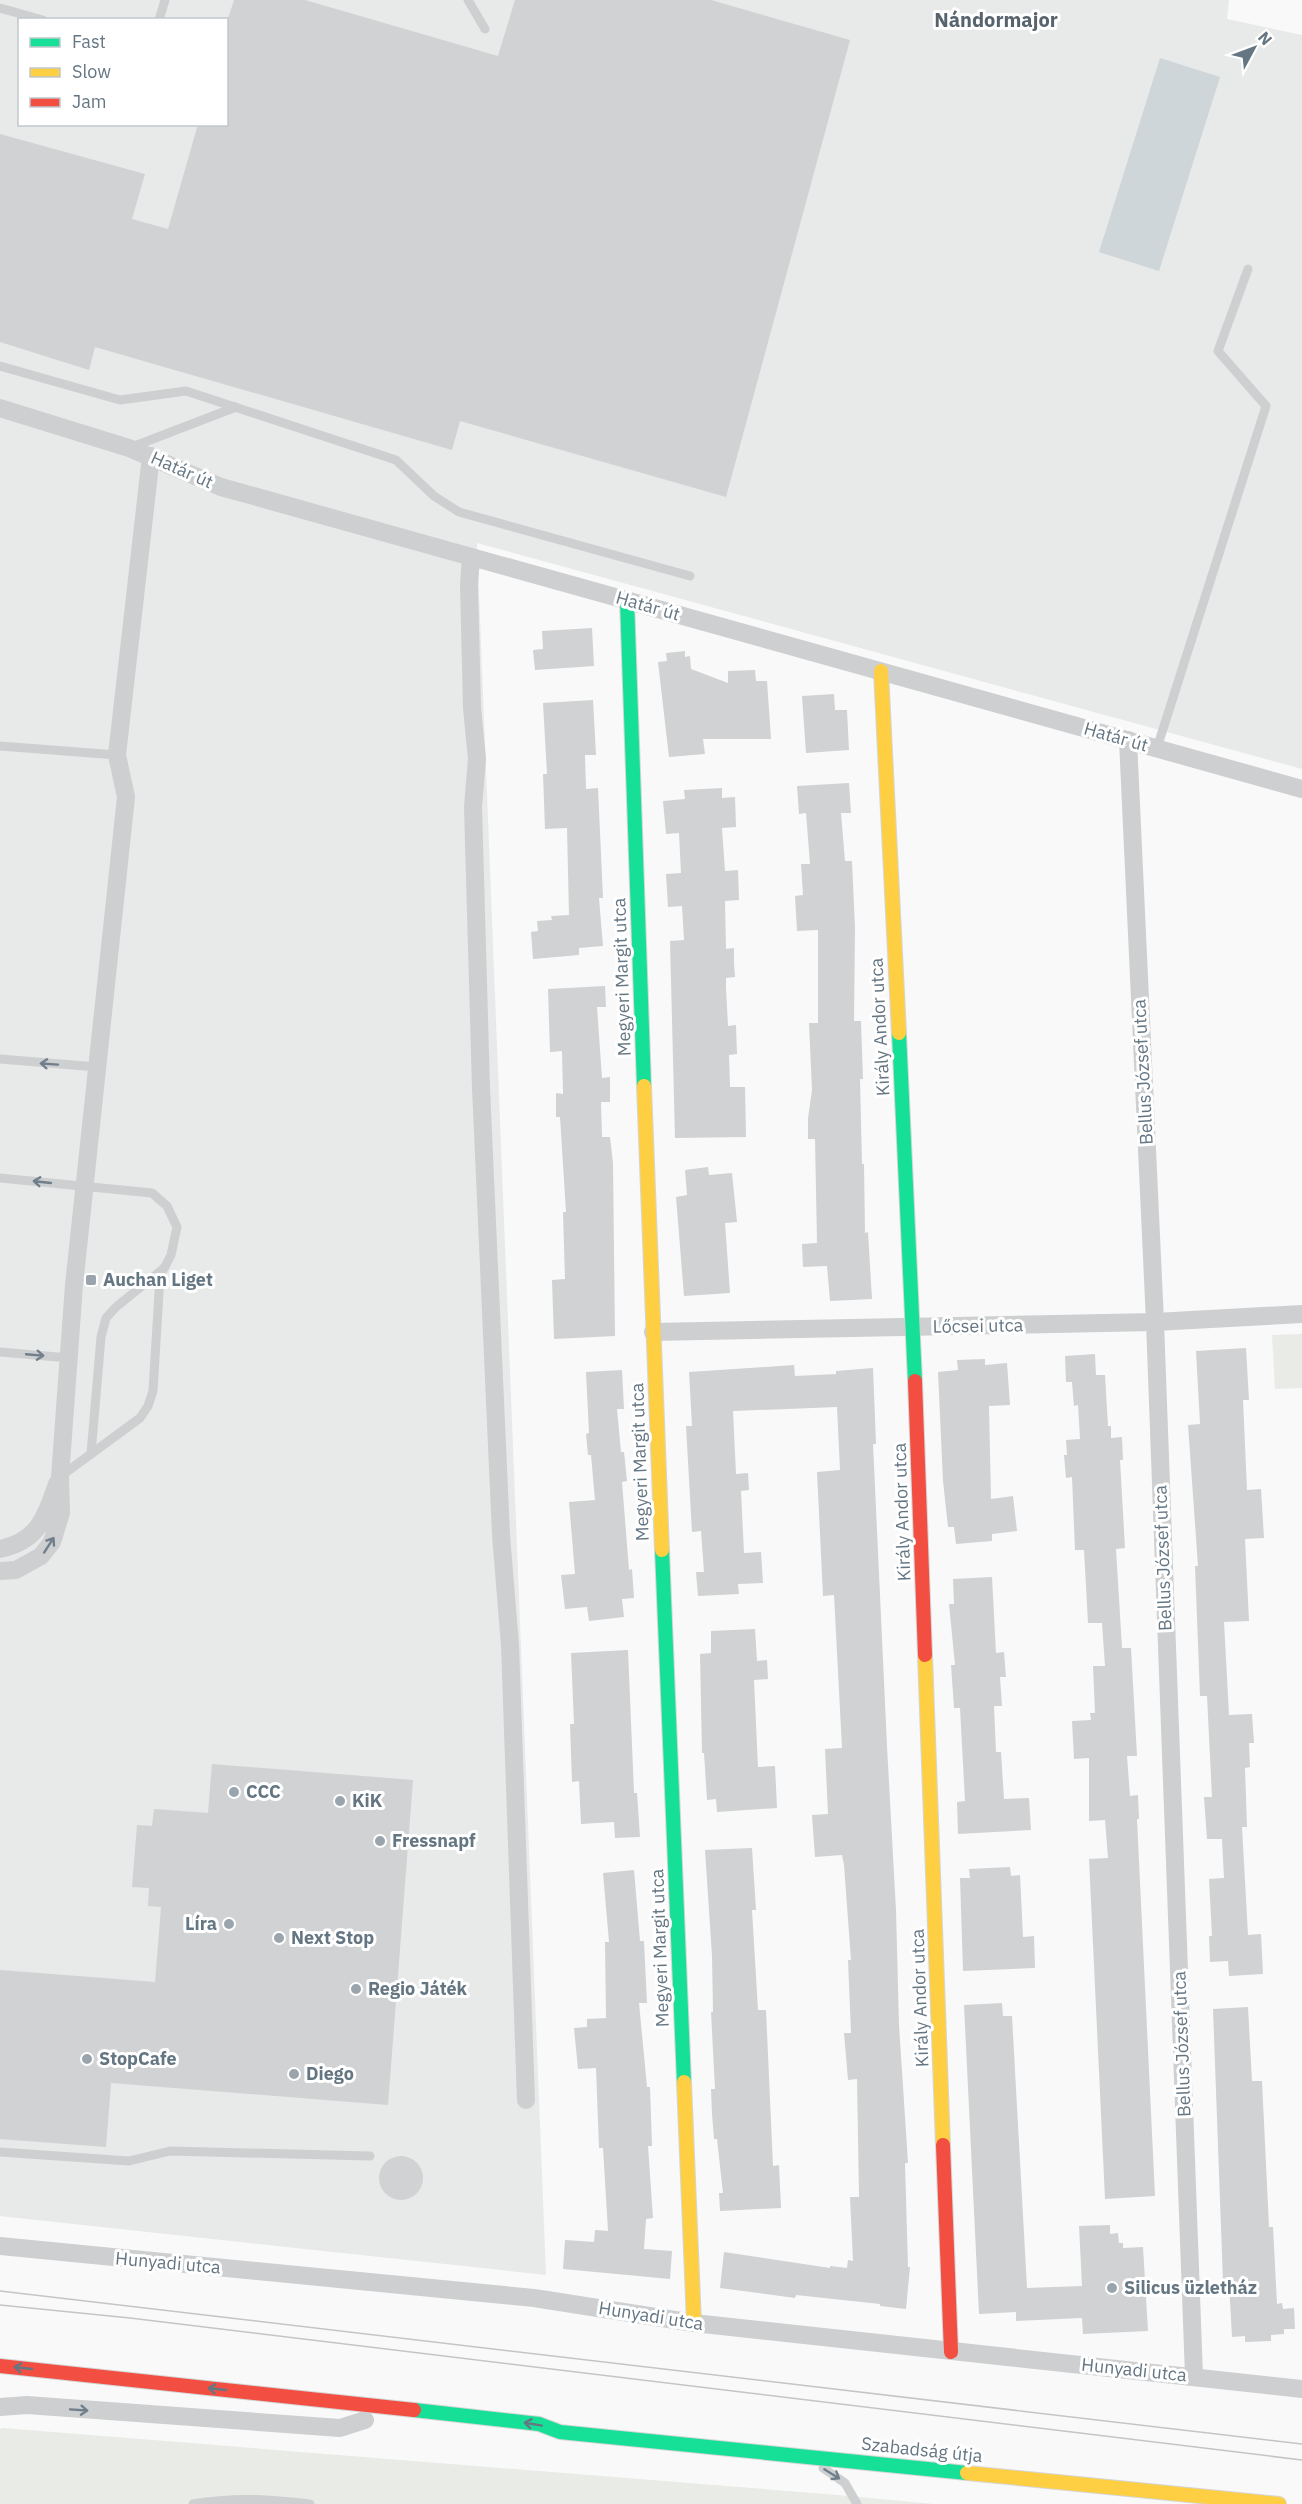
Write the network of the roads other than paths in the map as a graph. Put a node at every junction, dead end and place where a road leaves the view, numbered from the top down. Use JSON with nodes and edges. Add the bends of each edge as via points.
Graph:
{"nodes":[{"id":1,"x":165,"y":0,"type":"edge"},
{"id":2,"x":468,"y":0,"type":"edge"},
{"id":3,"x":0,"y":8,"type":"edge"},
{"id":4,"x":36,"y":18,"type":"edge"},
{"id":5,"x":160,"y":18,"type":"edge"},
{"id":6,"x":484,"y":29,"type":"dead end"},
{"id":7,"x":1248,"y":268,"type":"dead end"},
{"id":8,"x":0,"y":366,"type":"edge"},
{"id":9,"x":236,"y":407,"type":"junction"},
{"id":10,"x":0,"y":408,"type":"edge"},
{"id":11,"x":129,"y":448,"type":"junction"},
{"id":12,"x":151,"y":456,"type":"junction"},
{"id":13,"x":471,"y":557,"type":"junction"},
{"id":14,"x":690,"y":576,"type":"dead end"},
{"id":15,"x":627,"y":600,"type":"junction"},
{"id":16,"x":881,"y":671,"type":"junction"},
{"id":17,"x":1128,"y":740,"type":"junction"},
{"id":18,"x":0,"y":746,"type":"edge"},
{"id":19,"x":1157,"y":748,"type":"junction"},
{"id":20,"x":117,"y":755,"type":"junction"},
{"id":21,"x":1302,"y":789,"type":"edge"},
{"id":22,"x":0,"y":1059,"type":"edge"},
{"id":23,"x":97,"y":1067,"type":"junction"},
{"id":24,"x":0,"y":1178,"type":"edge"},
{"id":25,"x":85,"y":1187,"type":"junction"},
{"id":26,"x":163,"y":1269,"type":"junction"},
{"id":27,"x":1302,"y":1314,"type":"edge"},
{"id":28,"x":1155,"y":1322,"type":"junction"},
{"id":29,"x":913,"y":1328,"type":"junction"},
{"id":30,"x":653,"y":1332,"type":"junction"},
{"id":31,"x":0,"y":1352,"type":"edge"},
{"id":32,"x":69,"y":1358,"type":"junction"},
{"id":33,"x":91,"y":1454,"type":"junction"},
{"id":34,"x":60,"y":1477,"type":"junction"},
{"id":35,"x":0,"y":1549,"type":"edge"},
{"id":36,"x":0,"y":1571,"type":"edge"},
{"id":37,"x":526,"y":2100,"type":"dead end"},
{"id":38,"x":0,"y":2152,"type":"edge"},
{"id":39,"x":370,"y":2156,"type":"dead end"},
{"id":40,"x":0,"y":2246,"type":"edge"},
{"id":41,"x":694,"y":2323,"type":"junction"},
{"id":42,"x":0,"y":2352,"type":"edge"},
{"id":43,"x":951,"y":2352,"type":"junction"},
{"id":44,"x":0,"y":2366,"type":"edge"},
{"id":45,"x":1194,"y":2376,"type":"junction"},
{"id":46,"x":1302,"y":2389,"type":"edge"},
{"id":47,"x":224,"y":2405,"type":"dead end"},
{"id":48,"x":0,"y":2406,"type":"edge"},
{"id":49,"x":505,"y":2420,"type":"junction"},
{"id":50,"x":371,"y":2421,"type":"joint"},
{"id":51,"x":560,"y":2432,"type":"junction"},
{"id":52,"x":539,"y":2439,"type":"dead end"},
{"id":53,"x":796,"y":2456,"type":"junction"},
{"id":54,"x":252,"y":2501,"type":"edge"},
{"id":55,"x":193,"y":2504,"type":"edge"},
{"id":56,"x":310,"y":2504,"type":"edge"},
{"id":57,"x":857,"y":2504,"type":"edge"},
{"id":58,"x":1279,"y":2504,"type":"edge"}],
"edges":[{"from":1,"to":5,"type":"lane"},
{"from":2,"to":6,"type":"lane"},
{"from":3,"to":4,"type":"lane"},
{"from":7,"to":19,"type":"lane","via":[[1218,351],[1266,406]]},
{"from":8,"to":9,"type":"lane","via":[[120,400],[186,391]]},
{"from":9,"to":11,"type":"lane"},
{"from":9,"to":14,"type":"lane","via":[[396,460],[434,496],[459,512]]},
{"from":10,"to":11,"type":"street","name":"Határ út"},
{"from":11,"to":12,"type":"street","name":"Határ út"},
{"from":12,"to":13,"type":"street","name":"Határ út","via":[[220,487]]},
{"from":12,"to":20,"type":"street"},
{"from":13,"to":15,"type":"street","name":"Határ út"},
{"from":13,"to":37,"type":"street","via":[[468,585],[477,759],[473,807],[481,1089],[501,1535],[510,1646]]},
{"from":15,"to":16,"type":"street","name":"Határ út"},
{"from":15,"to":30,"type":"street","name":"Megyeri Margit utca"},
{"from":16,"to":17,"type":"street","name":"Határ út"},
{"from":16,"to":29,"type":"street","name":"Király Andor utca"},
{"from":17,"to":19,"type":"street","name":"Határ út"},
{"from":17,"to":28,"type":"street","name":"Bellus József utca"},
{"from":18,"to":20,"type":"lane"},
{"from":19,"to":21,"type":"street","name":"Határ út"},
{"from":20,"to":23,"type":"street","via":[[126,796]]},
{"from":23,"to":22,"type":"lane","one_way":true},
{"from":23,"to":25,"type":"street"},
{"from":25,"to":24,"type":"lane","one_way":true},
{"from":25,"to":26,"type":"lane","via":[[141,1191],[161,1199],[177,1227],[171,1255]]},
{"from":25,"to":32,"type":"street"},
{"from":26,"to":33,"type":"lane","via":[[106,1318]]},
{"from":26,"to":33,"type":"lane","via":[[153,1391],[148,1406],[140,1418]]},
{"from":27,"to":28,"type":"street","name":"Lőcsei utca"},
{"from":28,"to":29,"type":"street","name":"Lőcsei utca"},
{"from":28,"to":45,"type":"street","name":"Bellus József utca"},
{"from":29,"to":30,"type":"street","name":"Lőcsei utca"},
{"from":29,"to":43,"type":"street","name":"Király Andor utca"},
{"from":30,"to":41,"type":"street","name":"Megyeri Margit utca"},
{"from":31,"to":32,"type":"lane","one_way":true},
{"from":32,"to":34,"type":"street"},
{"from":33,"to":34,"type":"lane"},
{"from":34,"to":35,"type":"street","via":[[37,1529],[18,1544]]},
{"from":36,"to":34,"type":"street","one_way":true,"via":[[26,1566],[52,1542],[62,1514]]},
{"from":38,"to":39,"type":"lane","via":[[129,2161],[170,2151]]},
{"from":40,"to":41,"type":"street","name":"Hunyadi utca","via":[[534,2298]]},
{"from":41,"to":43,"type":"street","name":"Hunyadi utca"},
{"from":42,"to":49,"type":"street","via":[[482,2408]]},
{"from":43,"to":45,"type":"street","name":"Hunyadi utca"},
{"from":49,"to":44,"type":"street","one_way":true},
{"from":45,"to":46,"type":"street","name":"Hunyadi utca"},
{"from":47,"to":50,"type":"street"},
{"from":48,"to":50,"type":"street","one_way":true,"via":[[340,2428]]},
{"from":51,"to":49,"type":"street","one_way":true,"via":[[539,2424]]},
{"from":51,"to":52,"type":"street"},
{"from":51,"to":53,"type":"street","name":"Szabadság útja"},
{"from":53,"to":57,"type":"lane","one_way":true,"via":[[833,2473],[845,2483]]},
{"from":53,"to":58,"type":"street","name":"Szabadság útja"},
{"from":54,"to":55,"type":"lane","via":[[226,2498]]},
{"from":54,"to":56,"type":"lane"}]}
